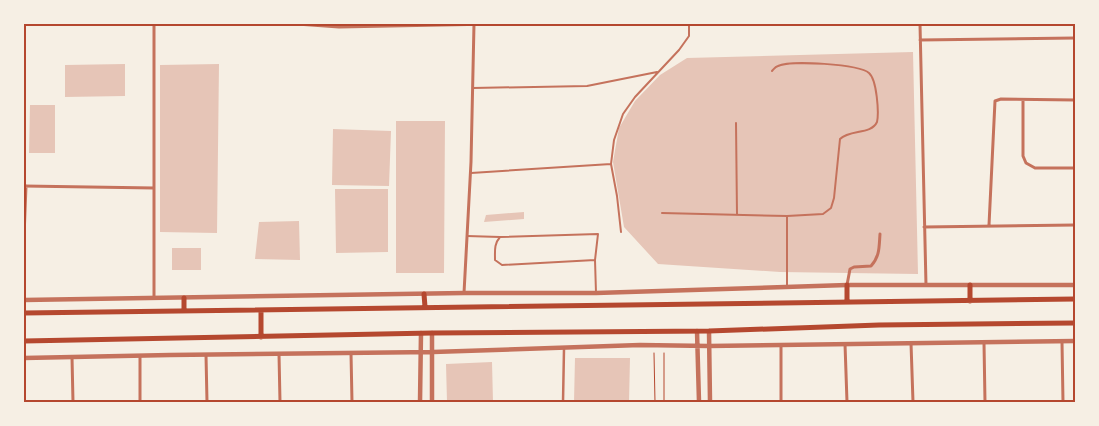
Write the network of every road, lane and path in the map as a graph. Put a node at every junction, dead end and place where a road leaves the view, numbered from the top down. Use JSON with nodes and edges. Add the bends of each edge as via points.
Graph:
{"nodes":[{"id":1,"x":154,"y":24,"type":"edge"},
{"id":2,"x":296,"y":24,"type":"edge"},
{"id":3,"x":474,"y":24,"type":"edge"},
{"id":4,"x":493,"y":24,"type":"edge"},
{"id":5,"x":689,"y":24,"type":"edge"},
{"id":6,"x":920,"y":24,"type":"edge"},
{"id":7,"x":339,"y":25,"type":"edge"},
{"id":8,"x":400,"y":25,"type":"edge"},
{"id":9,"x":1075,"y":38,"type":"edge"},
{"id":10,"x":920,"y":40,"type":"junction"},
{"id":11,"x":772,"y":71,"type":"dead end"},
{"id":12,"x":658,"y":72,"type":"junction"},
{"id":13,"x":473,"y":88,"type":"junction"},
{"id":14,"x":1023,"y":100,"type":"junction"},
{"id":15,"x":1075,"y":100,"type":"edge"},
{"id":16,"x":736,"y":123,"type":"dead end"},
{"id":17,"x":611,"y":164,"type":"junction"},
{"id":18,"x":1075,"y":168,"type":"edge"},
{"id":19,"x":470,"y":173,"type":"junction"},
{"id":20,"x":25,"y":186,"type":"edge"},
{"id":21,"x":154,"y":188,"type":"junction"},
{"id":22,"x":662,"y":213,"type":"dead end"},
{"id":23,"x":737,"y":214,"type":"junction"},
{"id":24,"x":787,"y":216,"type":"junction"},
{"id":25,"x":989,"y":225,"type":"junction"},
{"id":26,"x":1075,"y":225,"type":"edge"},
{"id":27,"x":924,"y":226,"type":"junction"},
{"id":28,"x":621,"y":232,"type":"dead end"},
{"id":29,"x":880,"y":234,"type":"dead end"},
{"id":30,"x":467,"y":236,"type":"junction"},
{"id":31,"x":24,"y":237,"type":"edge"},
{"id":32,"x":500,"y":237,"type":"junction"},
{"id":33,"x":595,"y":260,"type":"junction"},
{"id":34,"x":847,"y":285,"type":"junction"},
{"id":35,"x":926,"y":285,"type":"junction"},
{"id":36,"x":970,"y":285,"type":"junction"},
{"id":37,"x":1075,"y":285,"type":"edge"},
{"id":38,"x":787,"y":286,"type":"junction"},
{"id":39,"x":464,"y":293,"type":"junction"},
{"id":40,"x":596,"y":293,"type":"junction"},
{"id":41,"x":424,"y":294,"type":"junction"},
{"id":42,"x":154,"y":298,"type":"junction"},
{"id":43,"x":184,"y":298,"type":"junction"},
{"id":44,"x":1075,"y":299,"type":"edge"},
{"id":45,"x":24,"y":300,"type":"edge"},
{"id":46,"x":970,"y":301,"type":"junction"},
{"id":47,"x":847,"y":302,"type":"junction"},
{"id":48,"x":425,"y":307,"type":"junction"},
{"id":49,"x":184,"y":310,"type":"junction"},
{"id":50,"x":261,"y":310,"type":"junction"},
{"id":51,"x":24,"y":313,"type":"edge"},
{"id":52,"x":1075,"y":323,"type":"edge"},
{"id":53,"x":697,"y":331,"type":"junction"},
{"id":54,"x":709,"y":331,"type":"junction"},
{"id":55,"x":421,"y":333,"type":"junction"},
{"id":56,"x":432,"y":333,"type":"junction"},
{"id":57,"x":261,"y":337,"type":"junction"},
{"id":58,"x":24,"y":341,"type":"edge"},
{"id":59,"x":1062,"y":342,"type":"junction"},
{"id":60,"x":1075,"y":342,"type":"edge"},
{"id":61,"x":911,"y":343,"type":"junction"},
{"id":62,"x":984,"y":343,"type":"junction"},
{"id":63,"x":845,"y":344,"type":"junction"},
{"id":64,"x":699,"y":346,"type":"junction"},
{"id":65,"x":709,"y":346,"type":"junction"},
{"id":66,"x":781,"y":346,"type":"junction"},
{"id":67,"x":564,"y":348,"type":"junction"},
{"id":68,"x":654,"y":351,"type":"dead end"},
{"id":69,"x":664,"y":351,"type":"dead end"},
{"id":70,"x":421,"y":352,"type":"junction"},
{"id":71,"x":433,"y":352,"type":"junction"},
{"id":72,"x":351,"y":353,"type":"junction"},
{"id":73,"x":280,"y":354,"type":"junction"},
{"id":74,"x":206,"y":355,"type":"junction"},
{"id":75,"x":140,"y":356,"type":"junction"},
{"id":76,"x":24,"y":358,"type":"edge"},
{"id":77,"x":72,"y":358,"type":"junction"},
{"id":78,"x":73,"y":402,"type":"edge"},
{"id":79,"x":140,"y":402,"type":"edge"},
{"id":80,"x":207,"y":402,"type":"edge"},
{"id":81,"x":280,"y":402,"type":"edge"},
{"id":82,"x":352,"y":402,"type":"edge"},
{"id":83,"x":420,"y":402,"type":"edge"},
{"id":84,"x":432,"y":402,"type":"edge"},
{"id":85,"x":563,"y":402,"type":"edge"},
{"id":86,"x":655,"y":402,"type":"edge"},
{"id":87,"x":664,"y":402,"type":"edge"},
{"id":88,"x":699,"y":402,"type":"edge"},
{"id":89,"x":710,"y":402,"type":"edge"},
{"id":90,"x":781,"y":402,"type":"edge"},
{"id":91,"x":847,"y":402,"type":"edge"},
{"id":92,"x":913,"y":402,"type":"edge"},
{"id":93,"x":985,"y":402,"type":"edge"},
{"id":94,"x":1063,"y":402,"type":"edge"}],
"edges":[{"from":1,"to":21,"type":"street"},
{"from":2,"to":7,"type":"street"},
{"from":3,"to":4,"type":"street"},
{"from":3,"to":8,"type":"street"},
{"from":3,"to":13,"type":"street"},
{"from":5,"to":12,"type":"lane","via":[[689,36]]},
{"from":6,"to":10,"type":"street"},
{"from":7,"to":8,"type":"street"},
{"from":9,"to":10,"type":"street"},
{"from":10,"to":27,"type":"street"},
{"from":11,"to":24,"type":"lane","via":[[785,64],[816,63],[861,69],[870,73],[875,84],[876,126],[848,133],[840,139],[831,208],[823,214]]},
{"from":12,"to":13,"type":"lane","via":[[588,86]]},
{"from":12,"to":17,"type":"lane","via":[[623,114],[614,140]]},
{"from":13,"to":19,"type":"street"},
{"from":14,"to":15,"type":"street"},
{"from":14,"to":18,"type":"street","via":[[1022,156],[1026,163],[1035,168]]},
{"from":14,"to":25,"type":"street","via":[[1002,99],[995,101],[993,106]]},
{"from":16,"to":23,"type":"lane"},
{"from":17,"to":19,"type":"lane"},
{"from":17,"to":28,"type":"lane"},
{"from":19,"to":30,"type":"street"},
{"from":20,"to":21,"type":"street"},
{"from":20,"to":31,"type":"street"},
{"from":21,"to":42,"type":"street"},
{"from":22,"to":23,"type":"lane"},
{"from":23,"to":24,"type":"lane"},
{"from":24,"to":38,"type":"lane"},
{"from":25,"to":26,"type":"street"},
{"from":25,"to":27,"type":"street"},
{"from":27,"to":35,"type":"street"},
{"from":29,"to":34,"type":"street","via":[[876,261],[871,266],[850,269]]},
{"from":30,"to":32,"type":"lane"},
{"from":30,"to":39,"type":"street"},
{"from":32,"to":33,"type":"lane","via":[[598,234]]},
{"from":32,"to":33,"type":"lane","via":[[496,242],[495,260],[502,265]]},
{"from":33,"to":40,"type":"lane"},
{"from":34,"to":35,"type":"street"},
{"from":34,"to":38,"type":"street"},
{"from":34,"to":47,"type":"main road"},
{"from":35,"to":36,"type":"street"},
{"from":36,"to":37,"type":"street"},
{"from":36,"to":46,"type":"main road"},
{"from":38,"to":40,"type":"street"},
{"from":39,"to":40,"type":"street"},
{"from":39,"to":41,"type":"street"},
{"from":41,"to":43,"type":"street"},
{"from":41,"to":48,"type":"main road"},
{"from":42,"to":43,"type":"street"},
{"from":42,"to":45,"type":"street"},
{"from":43,"to":49,"type":"main road"},
{"from":44,"to":46,"type":"main road"},
{"from":46,"to":47,"type":"main road"},
{"from":47,"to":48,"type":"main road"},
{"from":48,"to":50,"type":"main road"},
{"from":49,"to":50,"type":"main road"},
{"from":49,"to":51,"type":"main road"},
{"from":50,"to":57,"type":"main road"},
{"from":52,"to":54,"type":"main road"},
{"from":53,"to":54,"type":"main road"},
{"from":53,"to":56,"type":"main road"},
{"from":53,"to":64,"type":"street"},
{"from":54,"to":65,"type":"street"},
{"from":55,"to":56,"type":"main road"},
{"from":55,"to":57,"type":"main road"},
{"from":55,"to":70,"type":"street"},
{"from":56,"to":71,"type":"street"},
{"from":57,"to":58,"type":"main road"},
{"from":59,"to":60,"type":"street"},
{"from":59,"to":62,"type":"street"},
{"from":59,"to":94,"type":"street"},
{"from":61,"to":62,"type":"street"},
{"from":61,"to":63,"type":"street"},
{"from":61,"to":92,"type":"street"},
{"from":62,"to":93,"type":"street"},
{"from":63,"to":66,"type":"street"},
{"from":63,"to":91,"type":"street"},
{"from":64,"to":65,"type":"street"},
{"from":64,"to":67,"type":"street"},
{"from":64,"to":88,"type":"street"},
{"from":65,"to":66,"type":"street"},
{"from":65,"to":89,"type":"street"},
{"from":66,"to":90,"type":"street"},
{"from":67,"to":71,"type":"street"},
{"from":67,"to":85,"type":"street"},
{"from":68,"to":86,"type":"path"},
{"from":69,"to":87,"type":"path"},
{"from":70,"to":71,"type":"street"},
{"from":70,"to":72,"type":"street"},
{"from":70,"to":83,"type":"street"},
{"from":71,"to":84,"type":"street"},
{"from":72,"to":73,"type":"street"},
{"from":72,"to":82,"type":"street"},
{"from":73,"to":74,"type":"street"},
{"from":73,"to":81,"type":"street"},
{"from":74,"to":75,"type":"street"},
{"from":74,"to":80,"type":"street"},
{"from":75,"to":77,"type":"street"},
{"from":75,"to":79,"type":"street"},
{"from":76,"to":77,"type":"street"},
{"from":77,"to":78,"type":"street"}]}
